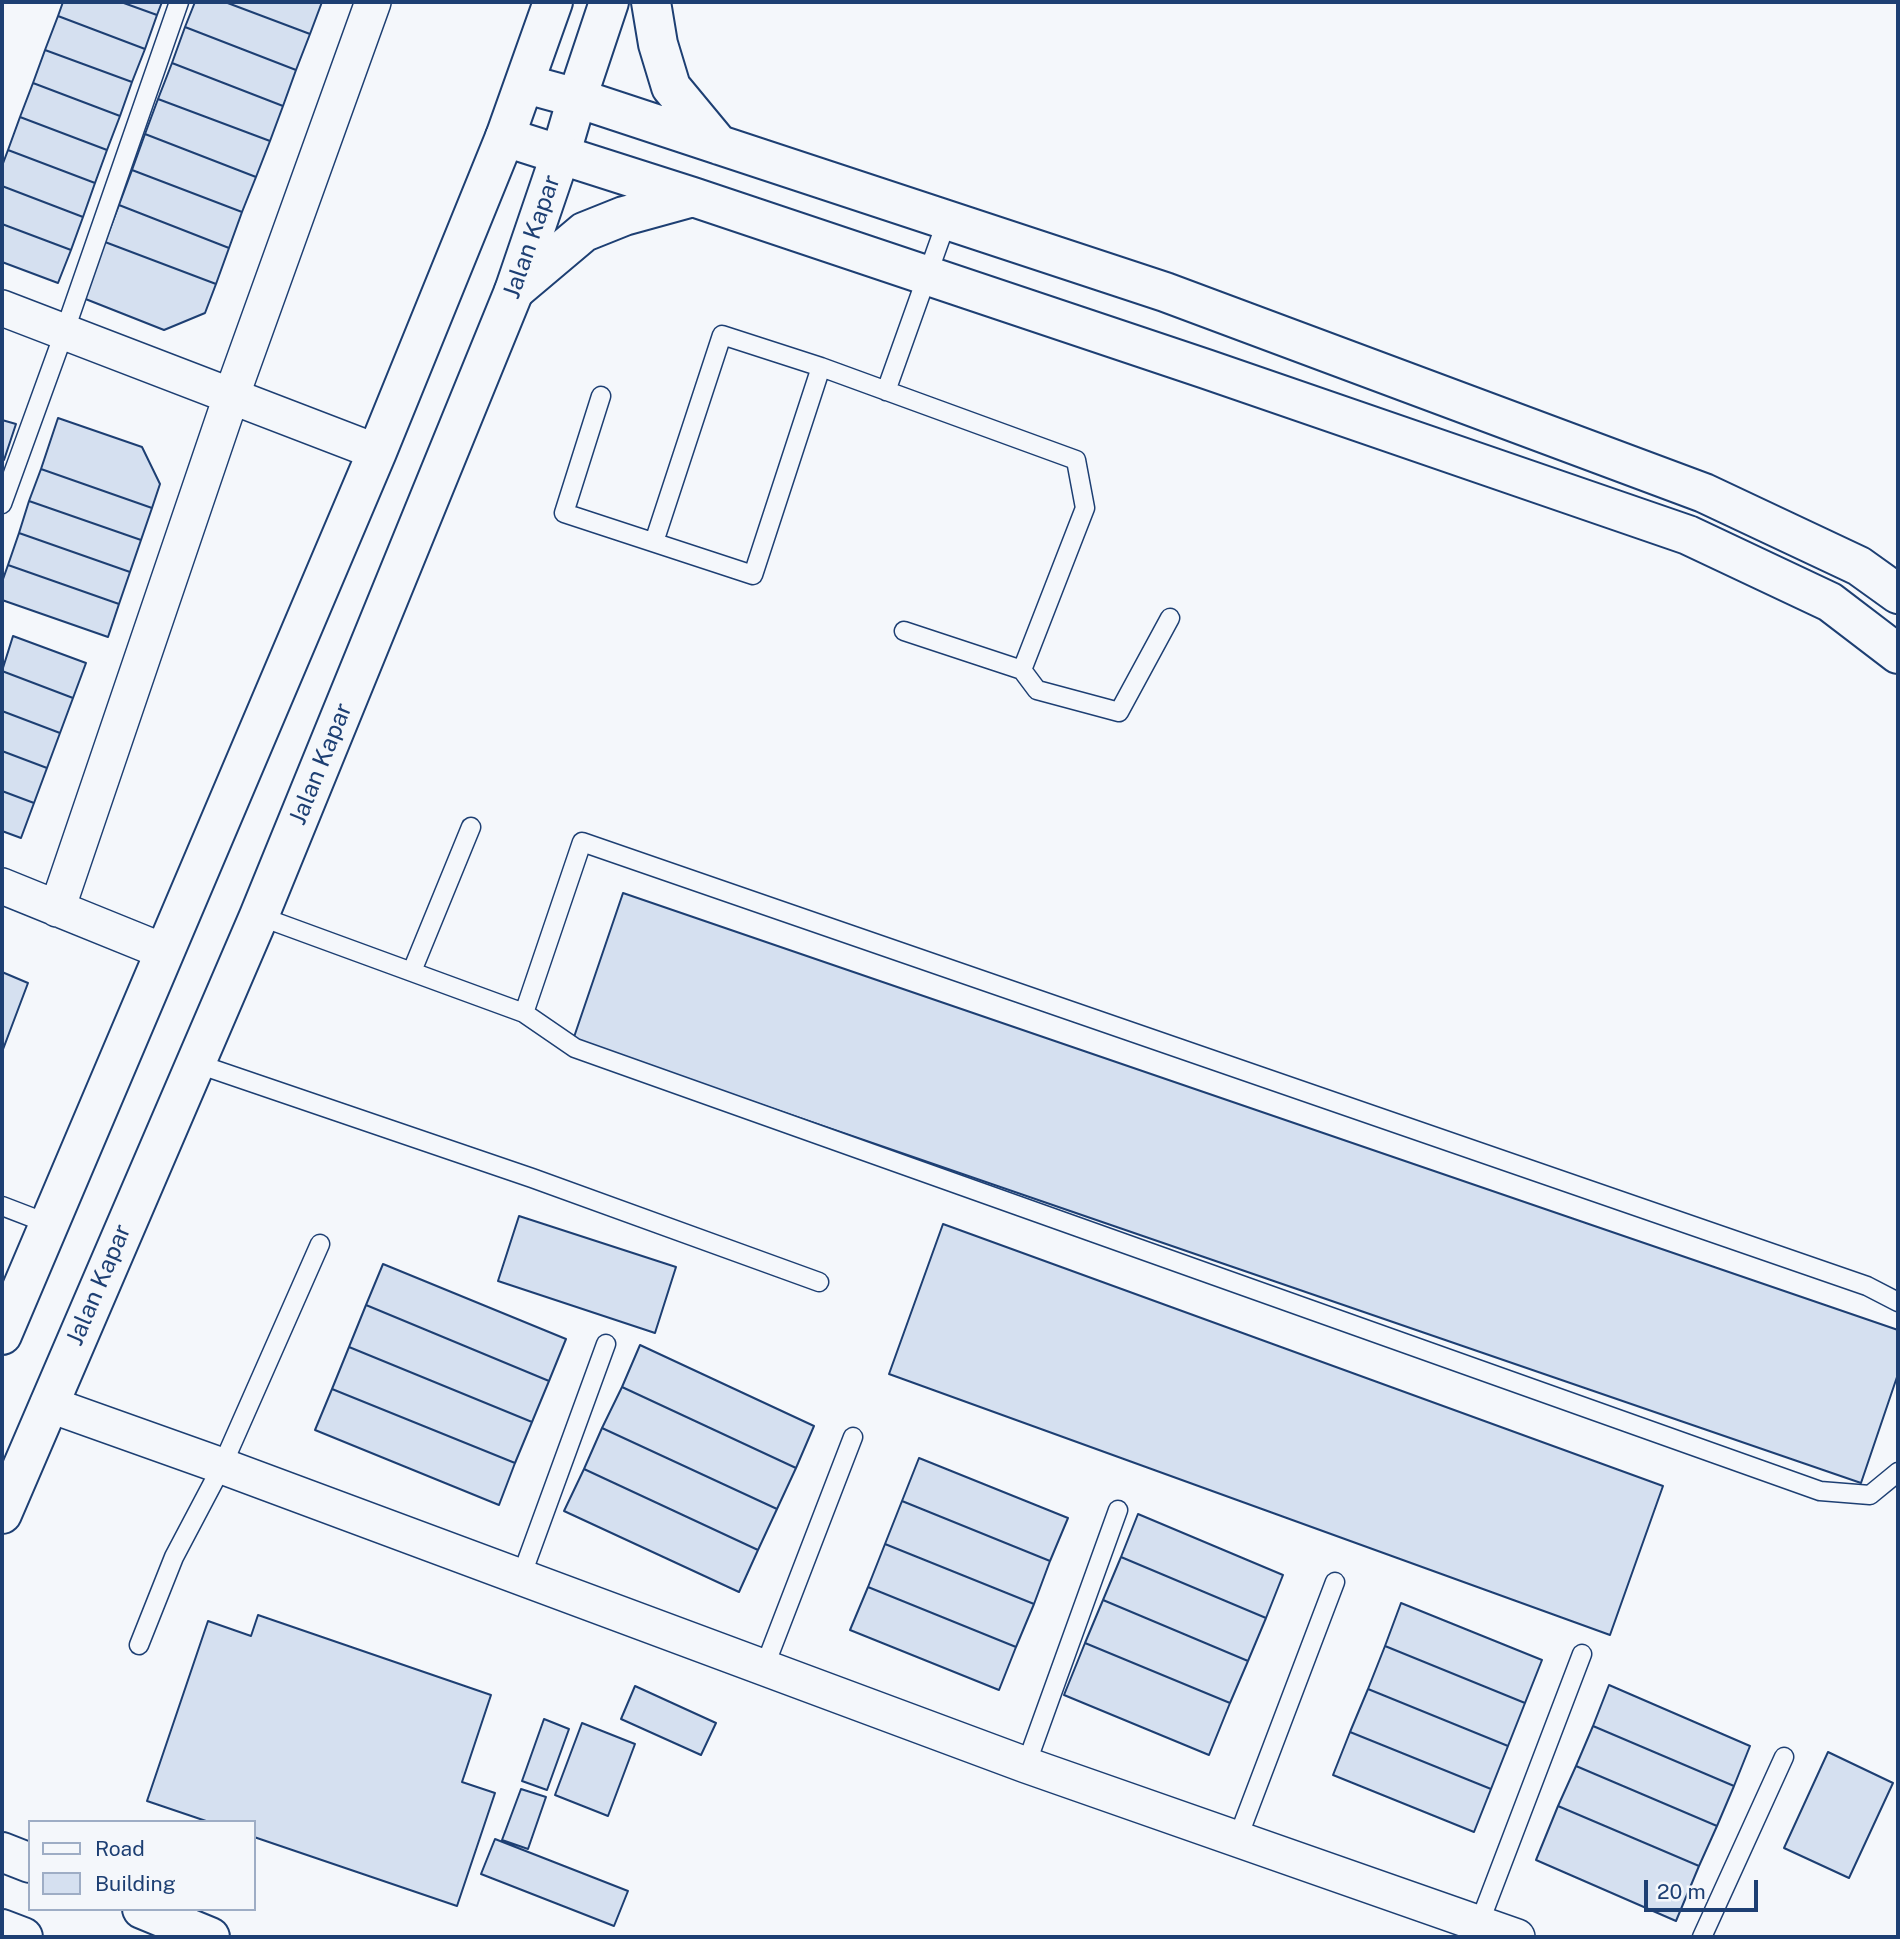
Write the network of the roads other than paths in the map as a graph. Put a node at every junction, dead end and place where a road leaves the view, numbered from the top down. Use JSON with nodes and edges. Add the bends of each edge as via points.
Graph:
{"nodes":[{"id":1,"x":178,"y":2,"type":"edge"},
{"id":2,"x":373,"y":2,"type":"edge"},
{"id":3,"x":553,"y":2,"type":"edge"},
{"id":4,"x":609,"y":2,"type":"edge"},
{"id":5,"x":651,"y":2,"type":"edge"},
{"id":6,"x":526,"y":84,"type":"junction"},
{"id":7,"x":577,"y":98,"type":"junction"},
{"id":8,"x":505,"y":137,"type":"junction"},
{"id":9,"x":719,"y":145,"type":"junction"},
{"id":10,"x":560,"y":156,"type":"junction"},
{"id":11,"x":693,"y":197,"type":"junction"},
{"id":12,"x":947,"y":220,"type":"junction"},
{"id":13,"x":928,"y":276,"type":"junction"},
{"id":14,"x":514,"y":291,"type":"junction"},
{"id":15,"x":2,"y":308,"type":"edge"},
{"id":16,"x":64,"y":333,"type":"junction"},
{"id":17,"x":821,"y":367,"type":"junction"},
{"id":18,"x":886,"y":391,"type":"junction"},
{"id":19,"x":601,"y":396,"type":"dead end"},
{"id":20,"x":231,"y":397,"type":"junction"},
{"id":21,"x":377,"y":452,"type":"junction"},
{"id":22,"x":2,"y":504,"type":"edge"},
{"id":23,"x":654,"y":542,"type":"junction"},
{"id":24,"x":1898,"y":594,"type":"edge"},
{"id":25,"x":1170,"y":618,"type":"dead end"},
{"id":26,"x":904,"y":631,"type":"dead end"},
{"id":27,"x":1898,"y":653,"type":"edge"},
{"id":28,"x":1023,"y":670,"type":"junction"},
{"id":29,"x":471,"y":827,"type":"dead end"},
{"id":30,"x":2,"y":886,"type":"edge"},
{"id":31,"x":57,"y":909,"type":"junction"},
{"id":32,"x":258,"y":916,"type":"junction"},
{"id":33,"x":165,"y":952,"type":"junction"},
{"id":34,"x":412,"y":971,"type":"junction"},
{"id":35,"x":524,"y":1013,"type":"junction"},
{"id":36,"x":195,"y":1063,"type":"junction"},
{"id":37,"x":2,"y":1206,"type":"edge"},
{"id":38,"x":49,"y":1224,"type":"junction"},
{"id":39,"x":320,"y":1244,"type":"dead end"},
{"id":40,"x":819,"y":1282,"type":"dead end"},
{"id":41,"x":1898,"y":1302,"type":"edge"},
{"id":42,"x":2,"y":1335,"type":"edge"},
{"id":43,"x":606,"y":1344,"type":"dead end"},
{"id":44,"x":48,"y":1404,"type":"junction"},
{"id":45,"x":853,"y":1437,"type":"dead end"},
{"id":46,"x":222,"y":1466,"type":"junction"},
{"id":47,"x":1898,"y":1472,"type":"edge"},
{"id":48,"x":1118,"y":1510,"type":"dead end"},
{"id":49,"x":2,"y":1514,"type":"edge"},
{"id":50,"x":521,"y":1577,"type":"junction"},
{"id":51,"x":1335,"y":1582,"type":"dead end"},
{"id":52,"x":139,"y":1645,"type":"dead end"},
{"id":53,"x":1583,"y":1654,"type":"dead end"},
{"id":54,"x":764,"y":1668,"type":"junction"},
{"id":55,"x":1784,"y":1757,"type":"dead end"},
{"id":56,"x":1026,"y":1765,"type":"junction"},
{"id":57,"x":1237,"y":1840,"type":"junction"},
{"id":58,"x":2,"y":1852,"type":"edge"},
{"id":59,"x":28,"y":1862,"type":"edge"},
{"id":60,"x":147,"y":1911,"type":"edge"},
{"id":61,"x":1479,"y":1924,"type":"junction"},
{"id":62,"x":2,"y":1929,"type":"edge"},
{"id":63,"x":23,"y":1937,"type":"edge"},
{"id":64,"x":210,"y":1937,"type":"edge"},
{"id":65,"x":1517,"y":1937,"type":"edge"},
{"id":66,"x":1702,"y":1937,"type":"edge"}],
"edges":[{"from":1,"to":16,"type":"lane"},
{"from":2,"to":20,"type":"street"},
{"from":3,"to":6,"type":"highway"},
{"from":4,"to":7,"type":"highway","name":"Jalan Kapar"},
{"from":5,"to":9,"type":"highway","via":[[671,86]]},
{"from":6,"to":7,"type":"highway"},
{"from":6,"to":8,"type":"highway"},
{"from":7,"to":9,"type":"highway"},
{"from":7,"to":10,"type":"highway","name":"Jalan Kapar"},
{"from":8,"to":10,"type":"highway"},
{"from":8,"to":21,"type":"highway"},
{"from":9,"to":12,"type":"highway"},
{"from":10,"to":11,"type":"highway"},
{"from":10,"to":14,"type":"highway","name":"Jalan Kapar"},
{"from":11,"to":13,"type":"highway"},
{"from":11,"to":14,"type":"highway","via":[[584,232]]},
{"from":12,"to":13,"type":"lane"},
{"from":12,"to":24,"type":"highway","via":[[1165,292],[1704,493],[1859,566]]},
{"from":13,"to":18,"type":"lane"},
{"from":13,"to":27,"type":"highway","via":[[1688,536],[1830,602]]},
{"from":14,"to":32,"type":"highway","name":"Jalan Kapar"},
{"from":15,"to":16,"type":"street"},
{"from":16,"to":20,"type":"street"},
{"from":16,"to":22,"type":"lane"},
{"from":17,"to":18,"type":"lane"},
{"from":17,"to":23,"type":"lane","via":[[722,335]]},
{"from":17,"to":23,"type":"lane","via":[[753,575]]},
{"from":18,"to":28,"type":"lane","via":[[1076,460],[1085,508]]},
{"from":19,"to":23,"type":"lane","via":[[564,513]]},
{"from":20,"to":21,"type":"street"},
{"from":20,"to":31,"type":"street"},
{"from":21,"to":33,"type":"highway"},
{"from":25,"to":28,"type":"lane","via":[[1119,712],[1037,690]]},
{"from":26,"to":28,"type":"lane"},
{"from":29,"to":34,"type":"lane"},
{"from":30,"to":31,"type":"street"},
{"from":31,"to":33,"type":"street"},
{"from":32,"to":34,"type":"lane"},
{"from":32,"to":36,"type":"highway","name":"Jalan Kapar"},
{"from":33,"to":38,"type":"highway"},
{"from":34,"to":35,"type":"lane"},
{"from":35,"to":41,"type":"lane","via":[[582,842],[1867,1286]]},
{"from":35,"to":47,"type":"lane","via":[[575,1048],[1820,1491],[1870,1495]]},
{"from":36,"to":40,"type":"lane","via":[[519,1173]]},
{"from":36,"to":44,"type":"highway","name":"Jalan Kapar"},
{"from":37,"to":38,"type":"lane"},
{"from":38,"to":42,"type":"highway"},
{"from":39,"to":46,"type":"lane"},
{"from":43,"to":50,"type":"lane"},
{"from":44,"to":46,"type":"street"},
{"from":44,"to":49,"type":"highway","name":"Jalan Kapar"},
{"from":45,"to":54,"type":"lane"},
{"from":46,"to":50,"type":"street"},
{"from":46,"to":52,"type":"lane","via":[[174,1557]]},
{"from":48,"to":56,"type":"lane"},
{"from":50,"to":54,"type":"street"},
{"from":51,"to":57,"type":"lane"},
{"from":53,"to":61,"type":"lane"},
{"from":54,"to":56,"type":"street"},
{"from":55,"to":66,"type":"lane"},
{"from":56,"to":57,"type":"street"},
{"from":57,"to":61,"type":"street"},
{"from":58,"to":59,"type":"highway"},
{"from":60,"to":64,"type":"highway"},
{"from":61,"to":65,"type":"street"},
{"from":62,"to":63,"type":"highway"}]}
